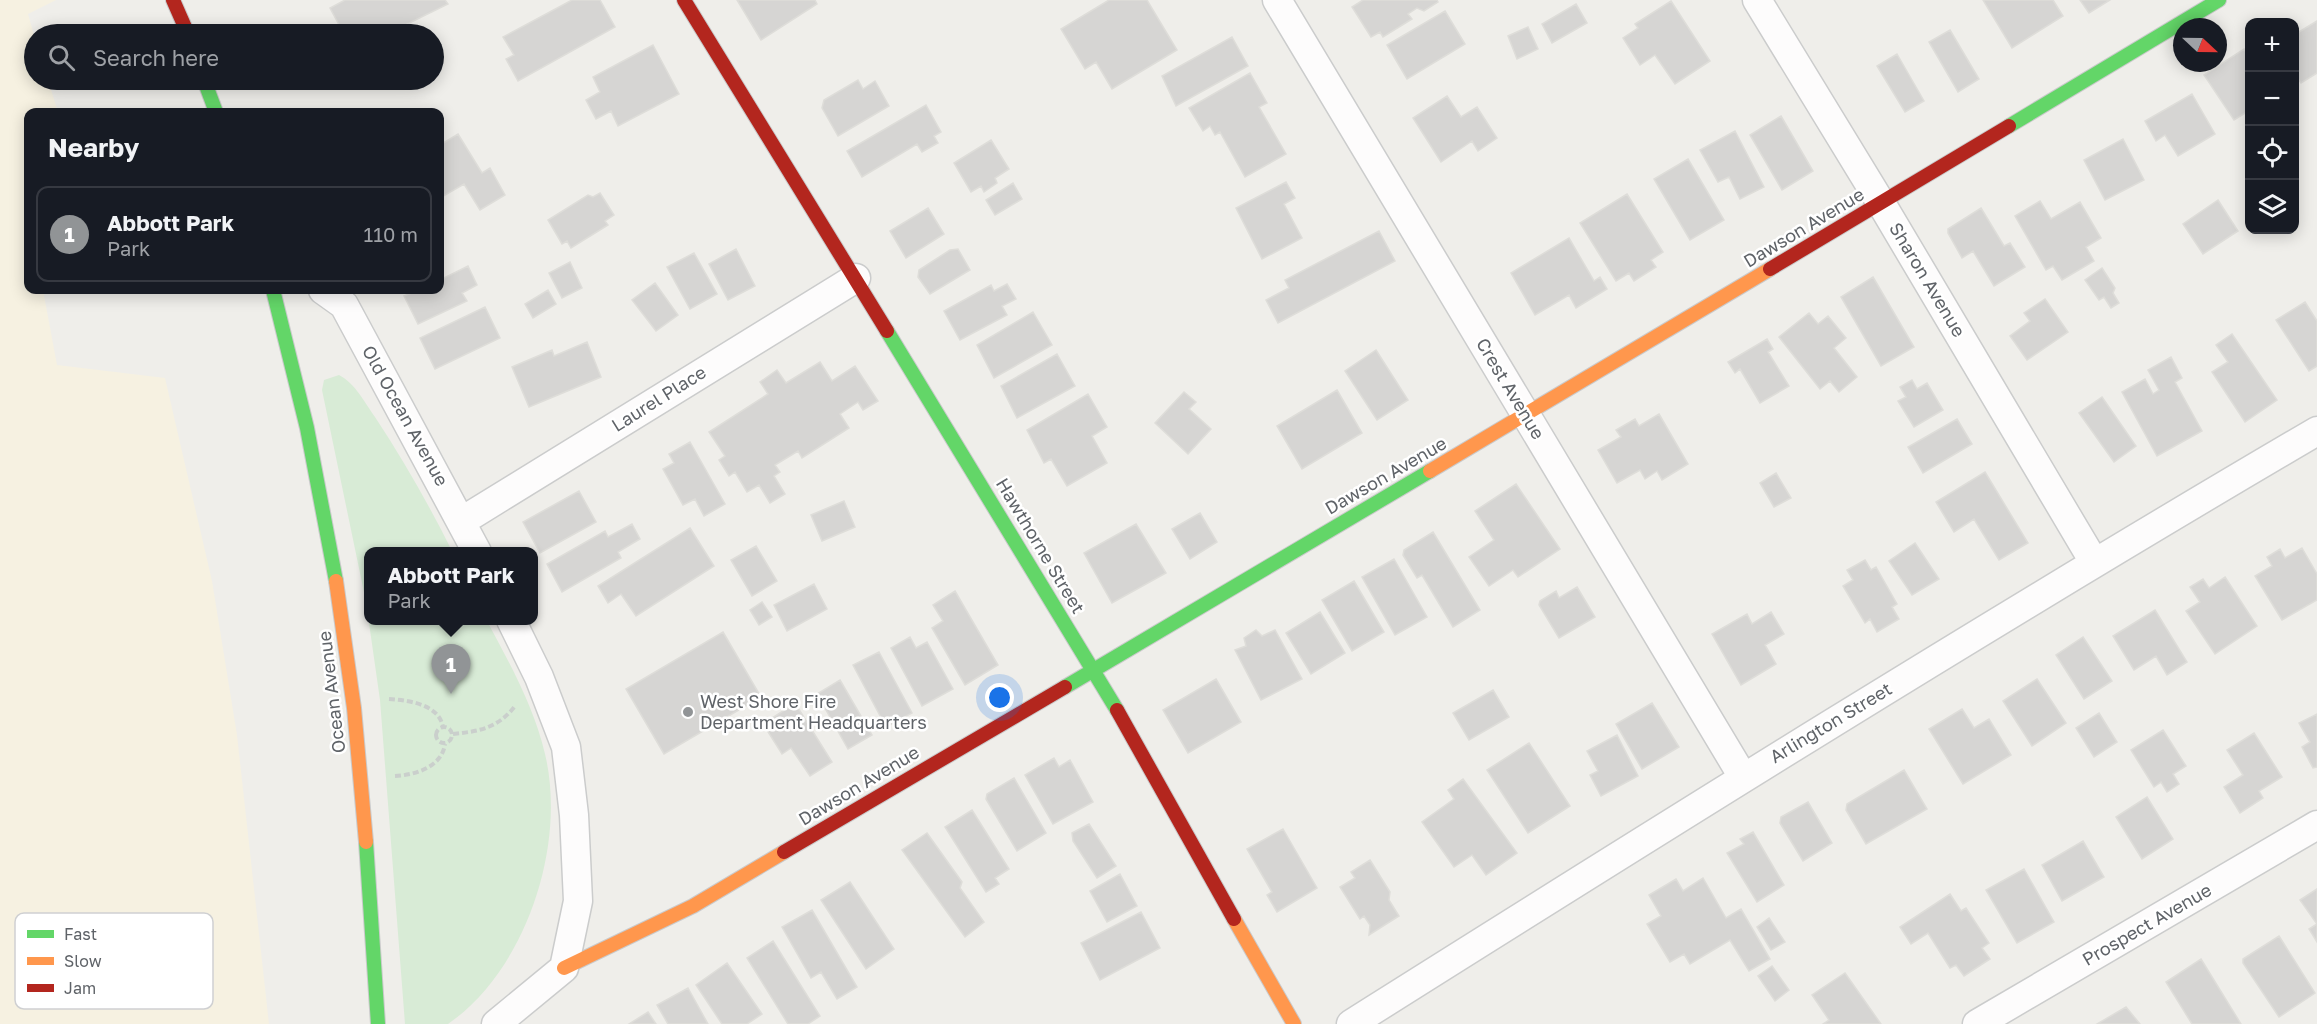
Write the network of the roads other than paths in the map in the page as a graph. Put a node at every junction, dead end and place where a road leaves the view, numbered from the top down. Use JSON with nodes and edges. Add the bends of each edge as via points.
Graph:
{"nodes":[{"id":1,"x":173,"y":0,"type":"edge"},
{"id":2,"x":684,"y":0,"type":"edge"},
{"id":3,"x":1277,"y":0,"type":"edge"},
{"id":4,"x":1757,"y":0,"type":"edge"},
{"id":5,"x":2219,"y":0,"type":"edge"},
{"id":6,"x":184,"y":24,"type":"edge"},
{"id":7,"x":208,"y":90,"type":"edge"},
{"id":8,"x":214,"y":108,"type":"edge"},
{"id":9,"x":1881,"y":203,"type":"junction"},
{"id":10,"x":856,"y":278,"type":"junction"},
{"id":11,"x":274,"y":294,"type":"edge"},
{"id":12,"x":329,"y":294,"type":"edge"},
{"id":13,"x":1526,"y":415,"type":"junction"},
{"id":14,"x":2317,"y":431,"type":"edge"},
{"id":15,"x":462,"y":521,"type":"junction"},
{"id":16,"x":475,"y":547,"type":"edge"},
{"id":17,"x":2094,"y":562,"type":"junction"},
{"id":18,"x":514,"y":625,"type":"edge"},
{"id":19,"x":1093,"y":668,"type":"junction"},
{"id":20,"x":1743,"y":777,"type":"junction"},
{"id":21,"x":2317,"y":825,"type":"edge"},
{"id":22,"x":564,"y":968,"type":"junction"},
{"id":23,"x":378,"y":1024,"type":"edge"},
{"id":24,"x":496,"y":1024,"type":"edge"},
{"id":25,"x":1294,"y":1024,"type":"edge"},
{"id":26,"x":1350,"y":1024,"type":"edge"},
{"id":27,"x":1977,"y":1024,"type":"edge"}],
"edges":[{"from":1,"to":6,"type":"street"},
{"from":2,"to":10,"type":"street","name":"Hawthorne Street"},
{"from":3,"to":13,"type":"street","name":"Crest Avenue"},
{"from":4,"to":9,"type":"street","name":"Sharon Avenue"},
{"from":5,"to":9,"type":"street","name":"Dawson Avenue"},
{"from":7,"to":8,"type":"street"},
{"from":9,"to":13,"type":"street","name":"Dawson Avenue"},
{"from":9,"to":17,"type":"street","name":"Sharon Avenue"},
{"from":10,"to":15,"type":"street","name":"Laurel Place"},
{"from":10,"to":19,"type":"street","name":"Hawthorne Street"},
{"from":11,"to":23,"type":"street","name":"Ocean Avenue","via":[[317,480],[348,662]]},
{"from":12,"to":15,"type":"street","name":"Old Ocean Avenue","via":[[344,305]]},
{"from":13,"to":19,"type":"street","name":"Dawson Avenue"},
{"from":13,"to":20,"type":"street","name":"Crest Avenue"},
{"from":14,"to":17,"type":"street","name":"Arlington Street"},
{"from":15,"to":16,"type":"street","name":"Old Ocean Avenue"},
{"from":17,"to":20,"type":"street","name":"Arlington Street"},
{"from":18,"to":22,"type":"street","via":[[539,676],[566,747],[578,901]]},
{"from":19,"to":22,"type":"street","name":"Dawson Avenue","via":[[693,906]]},
{"from":19,"to":25,"type":"street","name":"Hawthorne Street"},
{"from":20,"to":26,"type":"street","name":"Arlington Street"},
{"from":21,"to":27,"type":"street","name":"Prospect Avenue"},
{"from":22,"to":24,"type":"street"}]}
